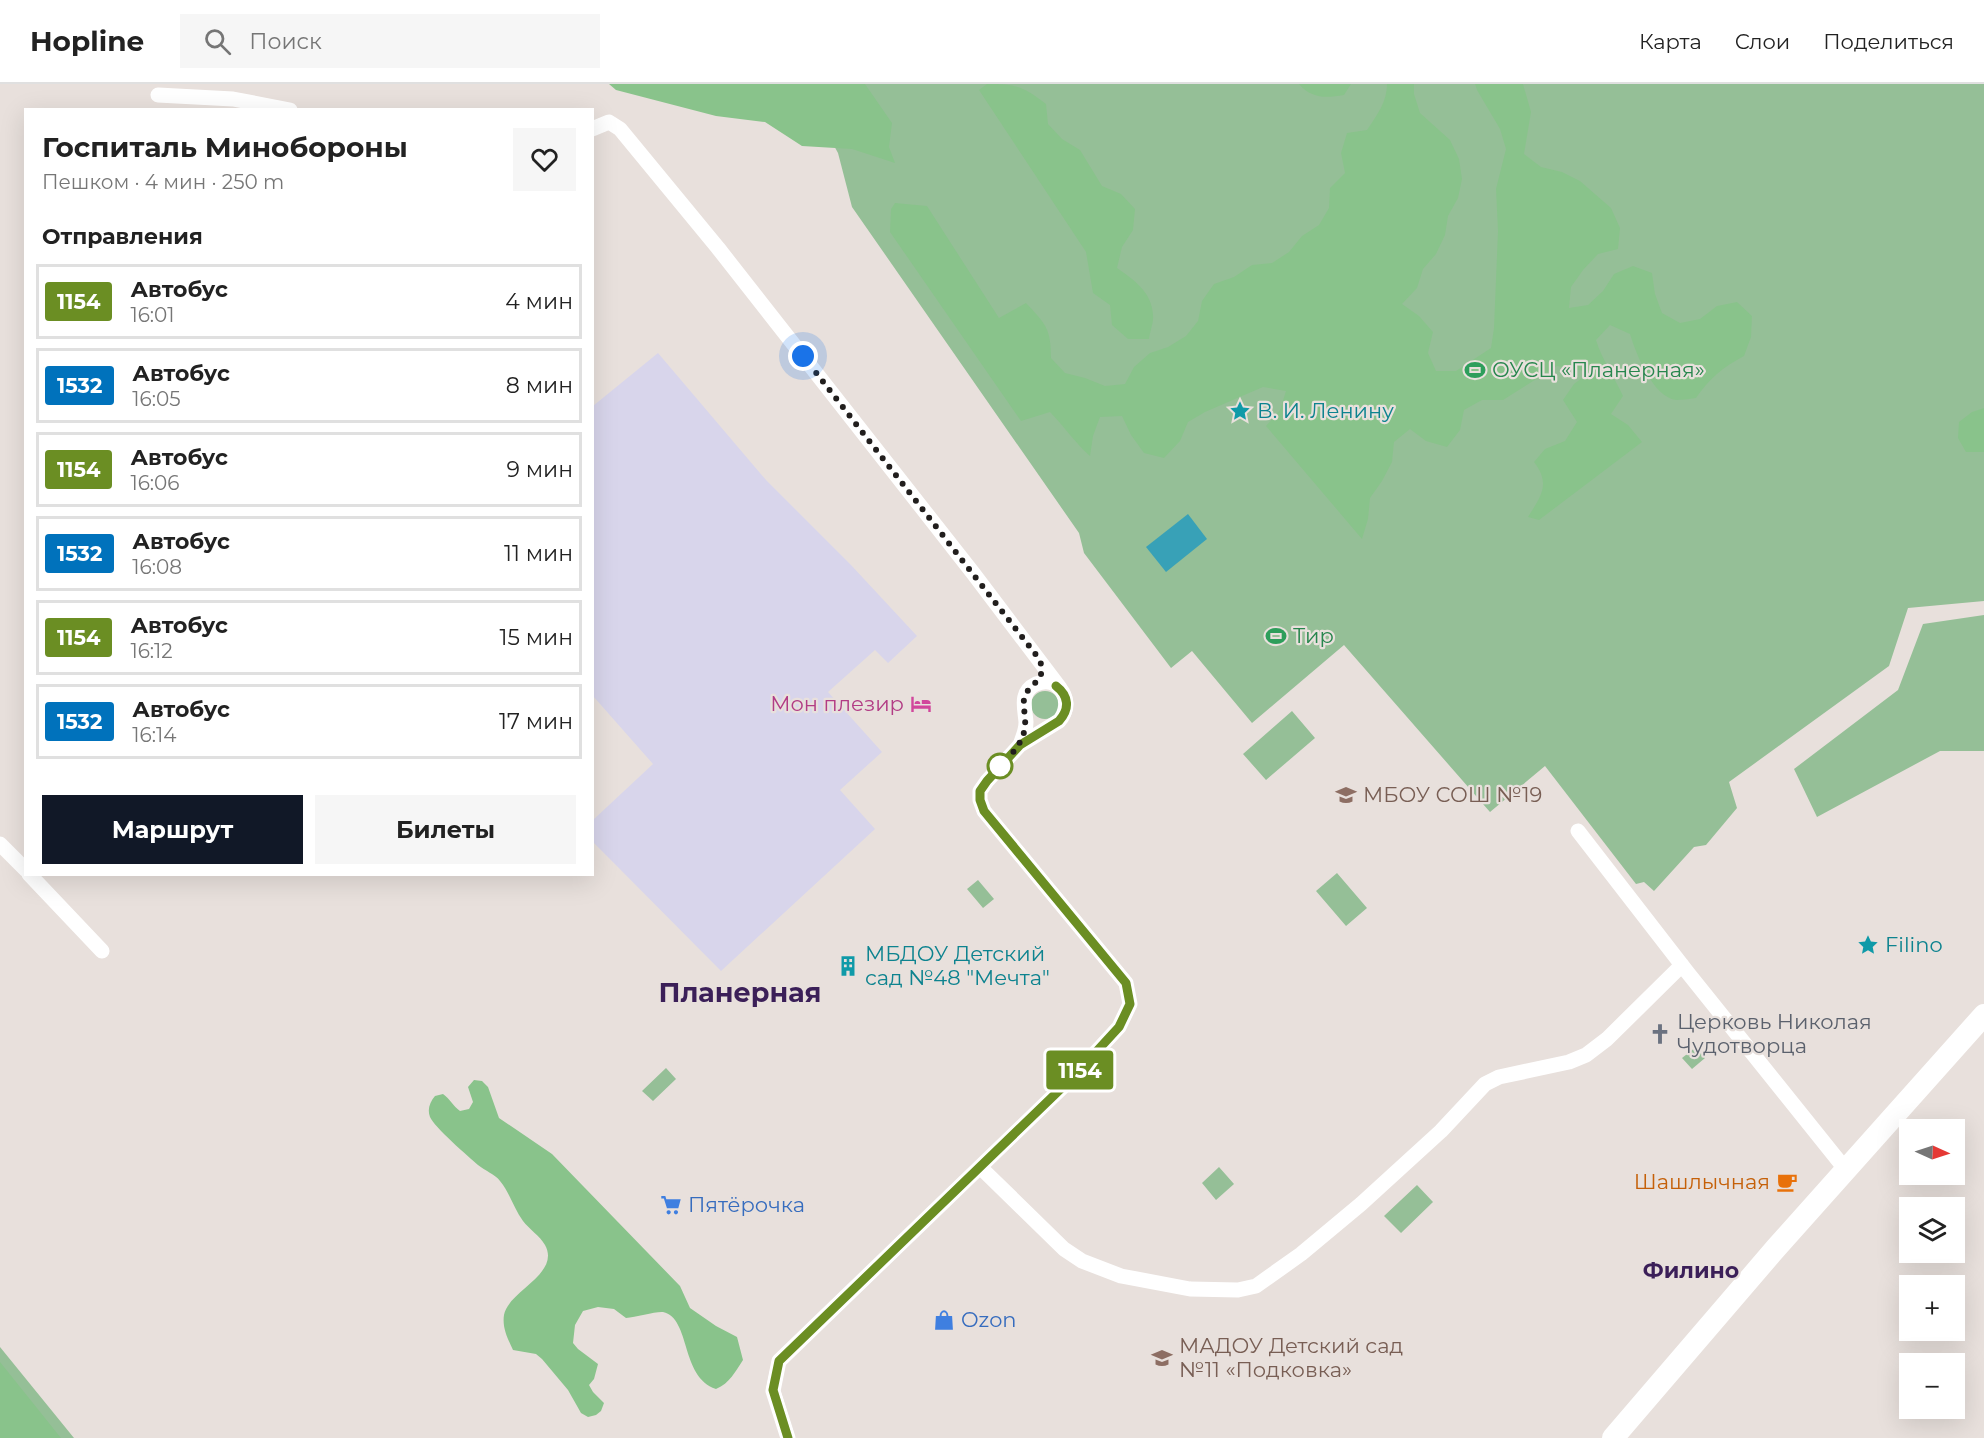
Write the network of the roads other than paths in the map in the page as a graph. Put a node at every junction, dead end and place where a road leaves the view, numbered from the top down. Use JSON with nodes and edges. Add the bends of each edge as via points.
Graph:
{"nodes":[{"id":1,"x":158,"y":95,"type":"dead end"},
{"id":2,"x":280,"y":108,"type":"edge"},
{"id":3,"x":594,"y":128,"type":"edge"},
{"id":4,"x":1040,"y":660,"type":"junction"},
{"id":5,"x":1036,"y":684,"type":"junction"},
{"id":6,"x":1062,"y":690,"type":"junction"},
{"id":7,"x":1025,"y":713,"type":"junction"},
{"id":8,"x":1054,"y":725,"type":"junction"},
{"id":9,"x":1020,"y":745,"type":"junction"},
{"id":10,"x":1578,"y":831,"type":"dead end"},
{"id":11,"x":0,"y":843,"type":"edge"},
{"id":12,"x":24,"y":868,"type":"edge"},
{"id":13,"x":31,"y":876,"type":"edge"},
{"id":14,"x":102,"y":951,"type":"dead end"},
{"id":15,"x":1682,"y":965,"type":"junction"},
{"id":16,"x":1984,"y":1015,"type":"edge"},
{"id":17,"x":980,"y":1167,"type":"junction"},
{"id":18,"x":1846,"y":1170,"type":"junction"},
{"id":19,"x":788,"y":1438,"type":"edge"},
{"id":20,"x":1613,"y":1438,"type":"edge"}],
"edges":[{"from":1,"to":2,"type":"street","via":[[234,99]]},
{"from":3,"to":4,"type":"street","via":[[609,123],[620,129],[718,248]]},
{"from":4,"to":5,"type":"street","via":[[1041,674]]},
{"from":4,"to":6,"type":"street"},
{"from":5,"to":6,"type":"street","via":[[1050,683]]},
{"from":5,"to":7,"type":"street","via":[[1024,699]]},
{"from":6,"to":8,"type":"street","via":[[1067,710]]},
{"from":7,"to":8,"type":"street","via":[[1040,726]]},
{"from":7,"to":9,"type":"street","via":[[1025,733]]},
{"from":8,"to":9,"type":"street"},
{"from":9,"to":17,"type":"street","via":[[980,791],[984,811],[1126,983],[1130,1004],[1119,1027],[1073,1077]]},
{"from":10,"to":15,"type":"street"},
{"from":11,"to":12,"type":"street"},
{"from":13,"to":14,"type":"street"},
{"from":15,"to":17,"type":"street","via":[[1586,1055],[1498,1077],[1485,1084],[1441,1131],[1361,1204],[1256,1286],[1238,1290],[1190,1289],[1120,1276],[1082,1261],[1064,1249]]},
{"from":15,"to":18,"type":"street"},
{"from":16,"to":18,"type":"main road"},
{"from":17,"to":19,"type":"street","via":[[779,1361],[773,1390]]},
{"from":18,"to":20,"type":"main road"}]}
